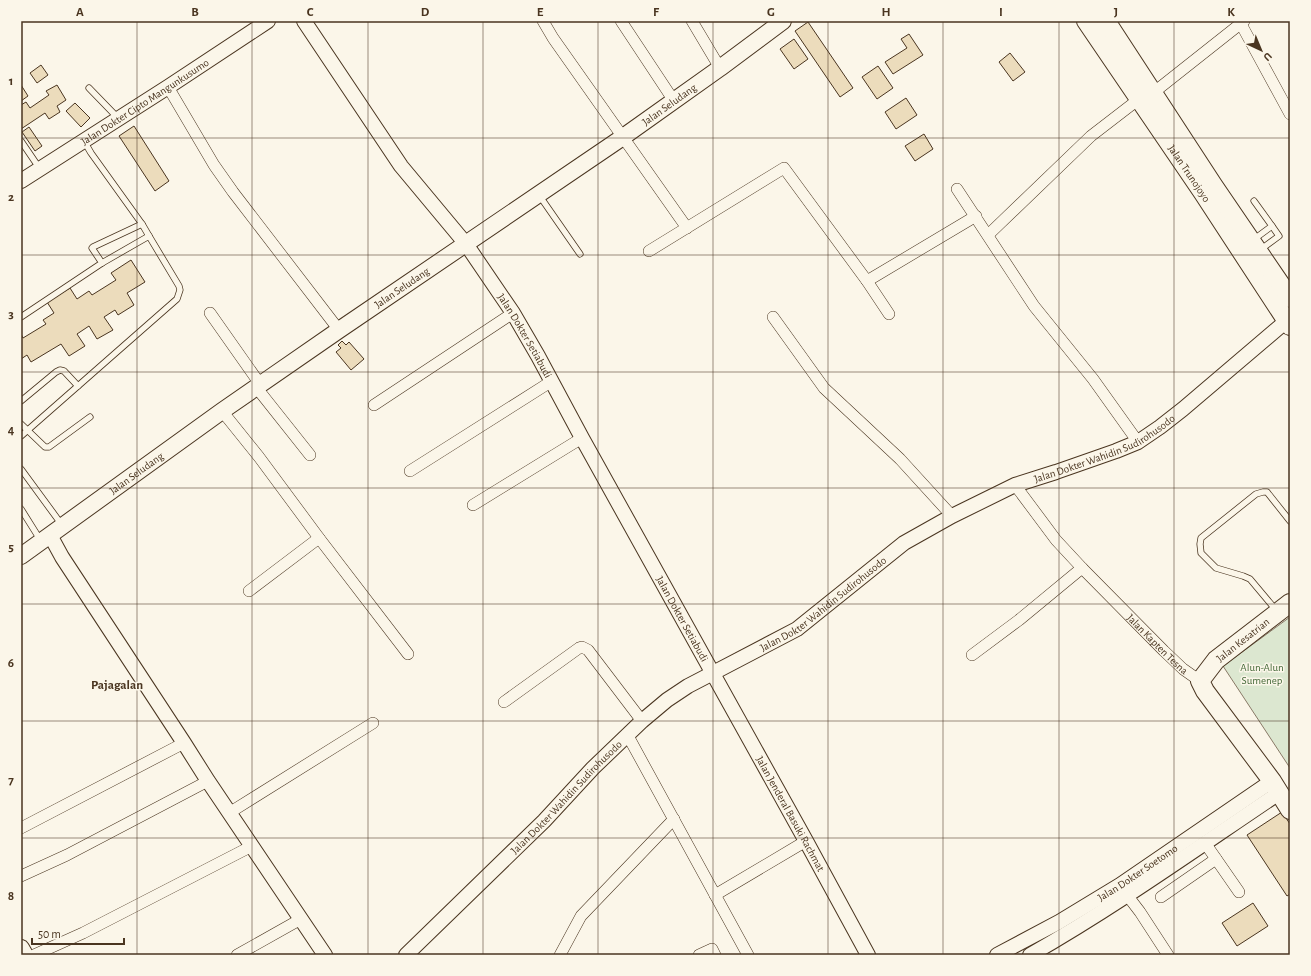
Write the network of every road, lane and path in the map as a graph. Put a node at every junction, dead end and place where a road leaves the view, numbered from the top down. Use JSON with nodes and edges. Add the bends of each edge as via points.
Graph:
{"nodes":[{"id":1,"x":304,"y":21,"type":"edge"},
{"id":2,"x":543,"y":21,"type":"edge"},
{"id":3,"x":621,"y":21,"type":"edge"},
{"id":4,"x":692,"y":21,"type":"edge"},
{"id":5,"x":783,"y":21,"type":"edge"},
{"id":6,"x":1086,"y":21,"type":"edge"},
{"id":7,"x":1106,"y":21,"type":"edge"},
{"id":8,"x":266,"y":22,"type":"edge"},
{"id":9,"x":1243,"y":22,"type":"edge"},
{"id":10,"x":720,"y":68,"type":"junction"},
{"id":11,"x":89,"y":88,"type":"dead end"},
{"id":12,"x":168,"y":88,"type":"junction"},
{"id":13,"x":1146,"y":96,"type":"junction"},
{"id":14,"x":674,"y":101,"type":"junction"},
{"id":15,"x":1290,"y":114,"type":"edge"},
{"id":16,"x":119,"y":119,"type":"junction"},
{"id":17,"x":623,"y":138,"type":"junction"},
{"id":18,"x":21,"y":141,"type":"edge"},
{"id":19,"x":84,"y":142,"type":"junction"},
{"id":20,"x":40,"y":169,"type":"junction"},
{"id":21,"x":21,"y":181,"type":"edge"},
{"id":22,"x":957,"y":189,"type":"dead end"},
{"id":23,"x":1208,"y":189,"type":"junction"},
{"id":24,"x":538,"y":195,"type":"junction"},
{"id":25,"x":1254,"y":201,"type":"dead end"},
{"id":26,"x":976,"y":216,"type":"junction"},
{"id":27,"x":142,"y":224,"type":"junction"},
{"id":28,"x":1272,"y":226,"type":"junction"},
{"id":29,"x":687,"y":228,"type":"junction"},
{"id":30,"x":988,"y":235,"type":"junction"},
{"id":31,"x":149,"y":236,"type":"junction"},
{"id":32,"x":466,"y":244,"type":"junction"},
{"id":33,"x":1255,"y":247,"type":"junction"},
{"id":34,"x":649,"y":252,"type":"dead end"},
{"id":35,"x":580,"y":254,"type":"dead end"},
{"id":36,"x":102,"y":263,"type":"junction"},
{"id":37,"x":867,"y":280,"type":"junction"},
{"id":38,"x":1290,"y":298,"type":"edge"},
{"id":39,"x":210,"y":313,"type":"dead end"},
{"id":40,"x":513,"y":313,"type":"junction"},
{"id":41,"x":889,"y":314,"type":"dead end"},
{"id":42,"x":21,"y":317,"type":"edge"},
{"id":43,"x":772,"y":317,"type":"dead end"},
{"id":44,"x":1289,"y":322,"type":"edge"},
{"id":45,"x":338,"y":330,"type":"junction"},
{"id":46,"x":552,"y":381,"type":"junction"},
{"id":47,"x":78,"y":386,"type":"junction"},
{"id":48,"x":258,"y":386,"type":"junction"},
{"id":49,"x":21,"y":401,"type":"edge"},
{"id":50,"x":374,"y":405,"type":"dead end"},
{"id":51,"x":222,"y":411,"type":"junction"},
{"id":52,"x":90,"y":417,"type":"dead end"},
{"id":53,"x":21,"y":424,"type":"edge"},
{"id":54,"x":28,"y":430,"type":"junction"},
{"id":55,"x":21,"y":436,"type":"edge"},
{"id":56,"x":582,"y":438,"type":"junction"},
{"id":57,"x":1138,"y":442,"type":"junction"},
{"id":58,"x":310,"y":455,"type":"dead end"},
{"id":59,"x":21,"y":469,"type":"edge"},
{"id":60,"x":410,"y":471,"type":"dead end"},
{"id":61,"x":1015,"y":485,"type":"junction"},
{"id":62,"x":473,"y":505,"type":"dead end"},
{"id":63,"x":21,"y":509,"type":"edge"},
{"id":64,"x":952,"y":516,"type":"junction"},
{"id":65,"x":1290,"y":522,"type":"edge"},
{"id":66,"x":51,"y":534,"type":"junction"},
{"id":67,"x":319,"y":538,"type":"junction"},
{"id":68,"x":21,"y":556,"type":"edge"},
{"id":69,"x":1082,"y":568,"type":"junction"},
{"id":70,"x":249,"y":592,"type":"dead end"},
{"id":71,"x":1284,"y":607,"type":"edge"},
{"id":72,"x":408,"y":654,"type":"dead end"},
{"id":73,"x":972,"y":655,"type":"dead end"},
{"id":74,"x":713,"y":673,"type":"junction"},
{"id":75,"x":1200,"y":681,"type":"junction"},
{"id":76,"x":504,"y":702,"type":"dead end"},
{"id":77,"x":642,"y":720,"type":"junction"},
{"id":78,"x":372,"y":723,"type":"dead end"},
{"id":79,"x":628,"y":736,"type":"junction"},
{"id":80,"x":184,"y":743,"type":"junction"},
{"id":81,"x":208,"y":781,"type":"junction"},
{"id":82,"x":1275,"y":787,"type":"junction"},
{"id":83,"x":1290,"y":810,"type":"edge"},
{"id":84,"x":229,"y":813,"type":"junction"},
{"id":85,"x":674,"y":819,"type":"junction"},
{"id":86,"x":21,"y":828,"type":"edge"},
{"id":87,"x":1202,"y":837,"type":"junction"},
{"id":88,"x":806,"y":841,"type":"junction"},
{"id":89,"x":252,"y":846,"type":"junction"},
{"id":90,"x":1216,"y":859,"type":"junction"},
{"id":91,"x":21,"y":876,"type":"edge"},
{"id":92,"x":1123,"y":890,"type":"junction"},
{"id":93,"x":1239,"y":892,"type":"dead end"},
{"id":94,"x":715,"y":895,"type":"junction"},
{"id":95,"x":1161,"y":897,"type":"dead end"},
{"id":96,"x":301,"y":919,"type":"junction"},
{"id":97,"x":1033,"y":936,"type":"junction"},
{"id":98,"x":21,"y":948,"type":"edge"},
{"id":99,"x":1036,"y":953,"type":"edge"},
{"id":100,"x":25,"y":955,"type":"edge"},
{"id":101,"x":34,"y":955,"type":"edge"},
{"id":102,"x":237,"y":955,"type":"edge"},
{"id":103,"x":325,"y":955,"type":"edge"},
{"id":104,"x":406,"y":955,"type":"edge"},
{"id":105,"x":560,"y":955,"type":"edge"},
{"id":106,"x":699,"y":955,"type":"edge"},
{"id":107,"x":715,"y":955,"type":"edge"},
{"id":108,"x":748,"y":955,"type":"edge"},
{"id":109,"x":868,"y":955,"type":"edge"},
{"id":110,"x":997,"y":955,"type":"edge"},
{"id":111,"x":1168,"y":955,"type":"edge"}],
"edges":[{"from":1,"to":32,"type":"street","name":"Jalan Dokter Setiabudi","via":[[401,166]]},
{"from":2,"to":17,"type":"street"},
{"from":3,"to":14,"type":"street"},
{"from":4,"to":10,"type":"street"},
{"from":5,"to":10,"type":"main road","name":"Jalan Seludang"},
{"from":6,"to":13,"type":"highway","name":"Jalan Trunojoyo"},
{"from":7,"to":13,"type":"highway","name":"Jalan Trunojoyo"},
{"from":8,"to":12,"type":"street","name":"Jalan Dokter Cipto Mangunkusumo"},
{"from":9,"to":13,"type":"street"},
{"from":9,"to":15,"type":"street"},
{"from":10,"to":14,"type":"main road","name":"Jalan Seludang"},
{"from":11,"to":16,"type":"lane"},
{"from":12,"to":16,"type":"street","name":"Jalan Dokter Cipto Mangunkusumo"},
{"from":12,"to":45,"type":"street","via":[[214,165]]},
{"from":13,"to":23,"type":"highway","name":"Jalan Trunojoyo"},
{"from":13,"to":30,"type":"street","via":[[1091,136]]},
{"from":14,"to":17,"type":"main road","name":"Jalan Seludang"},
{"from":16,"to":19,"type":"street","name":"Jalan Dokter Cipto Mangunkusumo"},
{"from":17,"to":24,"type":"main road","name":"Jalan Seludang"},
{"from":17,"to":29,"type":"street"},
{"from":18,"to":20,"type":"lane"},
{"from":19,"to":20,"type":"street","name":"Jalan Dokter Cipto Mangunkusumo"},
{"from":19,"to":27,"type":"lane"},
{"from":20,"to":21,"type":"street","name":"Jalan Dokter Cipto Mangunkusumo"},
{"from":22,"to":26,"type":"street"},
{"from":23,"to":33,"type":"highway","name":"Jalan Trunojoyo"},
{"from":23,"to":44,"type":"highway","name":"Jalan Trunojoyo"},
{"from":24,"to":32,"type":"main road","name":"Jalan Seludang"},
{"from":24,"to":35,"type":"lane"},
{"from":25,"to":28,"type":"lane"},
{"from":26,"to":30,"type":"street"},
{"from":26,"to":37,"type":"street"},
{"from":27,"to":31,"type":"lane"},
{"from":27,"to":36,"type":"lane","via":[[93,246]]},
{"from":28,"to":33,"type":"lane"},
{"from":28,"to":33,"type":"lane","via":[[1279,236]]},
{"from":29,"to":34,"type":"street"},
{"from":29,"to":37,"type":"street","via":[[784,168]]},
{"from":30,"to":57,"type":"street","via":[[1034,306],[1093,379]]},
{"from":31,"to":36,"type":"lane"},
{"from":31,"to":47,"type":"lane","via":[[179,286],[179,295]]},
{"from":32,"to":40,"type":"street","name":"Jalan Dokter Setiabudi"},
{"from":32,"to":45,"type":"main road","name":"Jalan Seludang"},
{"from":33,"to":38,"type":"highway","name":"Jalan Trunojoyo"},
{"from":36,"to":42,"type":"lane"},
{"from":37,"to":41,"type":"street"},
{"from":39,"to":48,"type":"street"},
{"from":40,"to":46,"type":"street","name":"Jalan Dokter Setiabudi"},
{"from":40,"to":50,"type":"street"},
{"from":43,"to":64,"type":"street","via":[[824,388],[900,458]]},
{"from":44,"to":57,"type":"street","name":"Jalan Dokter Wahidin Sudirohusodo","via":[[1183,409]]},
{"from":45,"to":48,"type":"main road","name":"Jalan Seludang"},
{"from":46,"to":56,"type":"street","name":"Jalan Dokter Setiabudi"},
{"from":46,"to":60,"type":"street"},
{"from":47,"to":49,"type":"lane","via":[[60,370]]},
{"from":47,"to":54,"type":"lane"},
{"from":48,"to":51,"type":"main road","name":"Jalan Seludang"},
{"from":48,"to":58,"type":"street"},
{"from":51,"to":66,"type":"main road","name":"Jalan Seludang"},
{"from":51,"to":67,"type":"street"},
{"from":52,"to":54,"type":"lane","via":[[49,447],[45,447]]},
{"from":53,"to":54,"type":"lane"},
{"from":54,"to":55,"type":"lane"},
{"from":56,"to":62,"type":"street"},
{"from":56,"to":74,"type":"street","name":"Jalan Dokter Setiabudi"},
{"from":57,"to":61,"type":"street","name":"Jalan Dokter Wahidin Sudirohusodo"},
{"from":59,"to":66,"type":"lane"},
{"from":61,"to":64,"type":"street","name":"Jalan Dokter Wahidin Sudirohusodo"},
{"from":61,"to":69,"type":"street","name":"Jalan Kapten Tesna","via":[[1056,540]]},
{"from":63,"to":66,"type":"lane"},
{"from":64,"to":74,"type":"street","name":"Jalan Dokter Wahidin Sudirohusodo","via":[[904,543],[797,629]]},
{"from":65,"to":71,"type":"lane","via":[[1267,492],[1263,492],[1256,494],[1201,538],[1200,544],[1201,553],[1216,568],[1250,579]]},
{"from":66,"to":68,"type":"main road","name":"Jalan Seludang"},
{"from":66,"to":80,"type":"street","via":[[62,557]]},
{"from":67,"to":70,"type":"street"},
{"from":67,"to":72,"type":"street"},
{"from":69,"to":73,"type":"street"},
{"from":69,"to":75,"type":"street","name":"Jalan Kapten Tesna","via":[[1164,651]]},
{"from":71,"to":75,"type":"highway","name":"Jalan Kesatrian","via":[[1216,660]]},
{"from":74,"to":77,"type":"street","name":"Jalan Dokter Wahidin Sudirohusodo","via":[[688,686]]},
{"from":74,"to":88,"type":"street","name":"Jalan Jenderal Basuki Rachmat"},
{"from":75,"to":82,"type":"highway","name":"Jalan Kapten Tesna","via":[[1204,691]]},
{"from":76,"to":77,"type":"street","via":[[582,647],[588,650]]},
{"from":77,"to":79,"type":"street","name":"Jalan Dokter Wahidin Sudirohusodo"},
{"from":78,"to":84,"type":"street"},
{"from":79,"to":85,"type":"street"},
{"from":79,"to":104,"type":"street","name":"Jalan Dokter Wahidin Sudirohusodo"},
{"from":80,"to":81,"type":"street"},
{"from":80,"to":86,"type":"street"},
{"from":81,"to":84,"type":"street"},
{"from":81,"to":91,"type":"street","via":[[67,855]]},
{"from":82,"to":83,"type":"highway","name":"Jalan Kapten Tesna"},
{"from":82,"to":87,"type":"street","name":"Jalan Dokter Soetomo"},
{"from":84,"to":89,"type":"street"},
{"from":85,"to":94,"type":"street"},
{"from":85,"to":105,"type":"street","via":[[581,916]]},
{"from":87,"to":90,"type":"street"},
{"from":87,"to":92,"type":"street","name":"Jalan Dokter Soetomo"},
{"from":88,"to":94,"type":"street"},
{"from":88,"to":109,"type":"street","name":"Jalan Jenderal Basuki Rachmat"},
{"from":89,"to":96,"type":"street"},
{"from":89,"to":101,"type":"street","via":[[83,933]]},
{"from":90,"to":93,"type":"street"},
{"from":90,"to":95,"type":"street"},
{"from":92,"to":97,"type":"street","name":"Jalan Dokter Soetomo"},
{"from":92,"to":99,"type":"street","name":"Jalan Dokter Soetomo","via":[[1065,935]]},
{"from":92,"to":111,"type":"street"},
{"from":94,"to":108,"type":"street"},
{"from":96,"to":102,"type":"street"},
{"from":96,"to":103,"type":"street"},
{"from":97,"to":99,"type":"street"},
{"from":97,"to":110,"type":"street","name":"Jalan Dokter Soetomo"},
{"from":98,"to":100,"type":"main road"},
{"from":106,"to":107,"type":"street","via":[[712,949]]}]}
